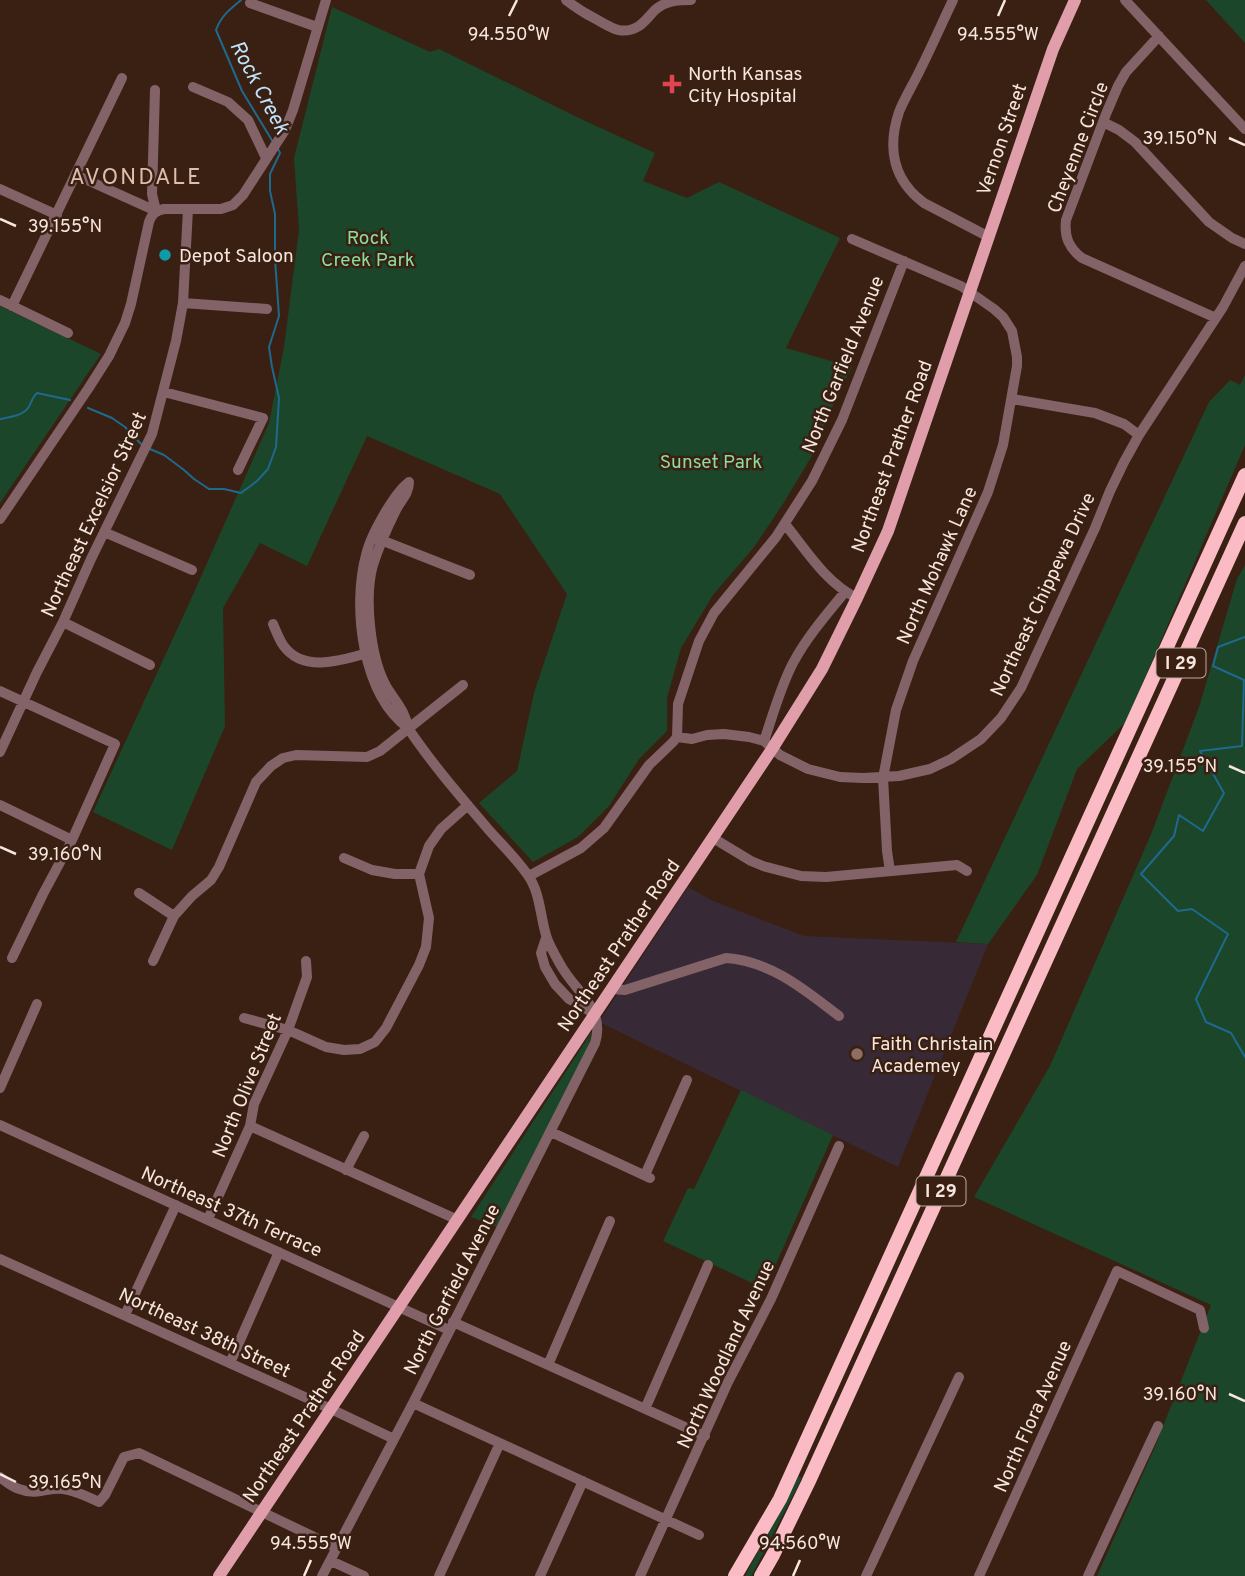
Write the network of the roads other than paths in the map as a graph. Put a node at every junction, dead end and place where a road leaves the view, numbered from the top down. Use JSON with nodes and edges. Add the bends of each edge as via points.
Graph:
{"nodes":[{"id":1,"x":326,"y":0,"type":"edge"},
{"id":2,"x":566,"y":0,"type":"edge"},
{"id":3,"x":691,"y":0,"type":"edge"},
{"id":4,"x":953,"y":0,"type":"edge"},
{"id":5,"x":1074,"y":0,"type":"edge"},
{"id":6,"x":1125,"y":0,"type":"edge"},
{"id":7,"x":250,"y":3,"type":"dead end"},
{"id":8,"x":317,"y":27,"type":"junction"},
{"id":9,"x":1159,"y":36,"type":"junction"},
{"id":10,"x":121,"y":78,"type":"dead end"},
{"id":11,"x":193,"y":88,"type":"dead end"},
{"id":12,"x":155,"y":90,"type":"dead end"},
{"id":13,"x":1102,"y":122,"type":"junction"},
{"id":14,"x":1245,"y":129,"type":"edge"},
{"id":15,"x":268,"y":155,"type":"junction"},
{"id":16,"x":76,"y":175,"type":"junction"},
{"id":17,"x":0,"y":190,"type":"edge"},
{"id":18,"x":188,"y":209,"type":"junction"},
{"id":19,"x":156,"y":211,"type":"junction"},
{"id":20,"x":57,"y":215,"type":"junction"},
{"id":21,"x":989,"y":237,"type":"junction"},
{"id":22,"x":852,"y":239,"type":"dead end"},
{"id":23,"x":1245,"y":244,"type":"edge"},
{"id":24,"x":904,"y":261,"type":"junction"},
{"id":25,"x":1245,"y":266,"type":"edge"},
{"id":26,"x":969,"y":293,"type":"junction"},
{"id":27,"x":0,"y":300,"type":"edge"},
{"id":28,"x":183,"y":303,"type":"junction"},
{"id":29,"x":12,"y":306,"type":"junction"},
{"id":30,"x":267,"y":309,"type":"dead end"},
{"id":31,"x":1216,"y":318,"type":"junction"},
{"id":32,"x":68,"y":333,"type":"dead end"},
{"id":33,"x":164,"y":392,"type":"junction"},
{"id":34,"x":1012,"y":399,"type":"junction"},
{"id":35,"x":1139,"y":435,"type":"junction"},
{"id":36,"x":238,"y":470,"type":"dead end"},
{"id":37,"x":1245,"y":475,"type":"edge"},
{"id":38,"x":0,"y":519,"type":"edge"},
{"id":39,"x":1245,"y":523,"type":"edge"},
{"id":40,"x":785,"y":524,"type":"junction"},
{"id":41,"x":104,"y":532,"type":"junction"},
{"id":42,"x":377,"y":538,"type":"junction"},
{"id":43,"x":192,"y":570,"type":"dead end"},
{"id":44,"x":470,"y":575,"type":"dead end"},
{"id":45,"x":845,"y":592,"type":"junction"},
{"id":46,"x":857,"y":598,"type":"junction"},
{"id":47,"x":63,"y":622,"type":"junction"},
{"id":48,"x":273,"y":624,"type":"dead end"},
{"id":49,"x":370,"y":652,"type":"junction"},
{"id":50,"x":150,"y":665,"type":"dead end"},
{"id":51,"x":463,"y":685,"type":"dead end"},
{"id":52,"x":0,"y":691,"type":"edge"},
{"id":53,"x":23,"y":702,"type":"junction"},
{"id":54,"x":408,"y":728,"type":"junction"},
{"id":55,"x":677,"y":737,"type":"junction"},
{"id":56,"x":768,"y":745,"type":"junction"},
{"id":57,"x":0,"y":752,"type":"edge"},
{"id":58,"x":883,"y":778,"type":"junction"},
{"id":59,"x":0,"y":805,"type":"edge"},
{"id":60,"x":468,"y":805,"type":"junction"},
{"id":61,"x":713,"y":838,"type":"junction"},
{"id":62,"x":72,"y":840,"type":"junction"},
{"id":63,"x":344,"y":858,"type":"dead end"},
{"id":64,"x":890,"y":871,"type":"junction"},
{"id":65,"x":967,"y":871,"type":"dead end"},
{"id":66,"x":419,"y":874,"type":"junction"},
{"id":67,"x":529,"y":876,"type":"junction"},
{"id":68,"x":139,"y":893,"type":"dead end"},
{"id":69,"x":174,"y":916,"type":"junction"},
{"id":70,"x":12,"y":958,"type":"dead end"},
{"id":71,"x":153,"y":961,"type":"dead end"},
{"id":72,"x":306,"y":961,"type":"dead end"},
{"id":73,"x":612,"y":989,"type":"junction"},
{"id":74,"x":37,"y":1004,"type":"dead end"},
{"id":75,"x":595,"y":1014,"type":"junction"},
{"id":76,"x":839,"y":1016,"type":"dead end"},
{"id":77,"x":244,"y":1018,"type":"dead end"},
{"id":78,"x":288,"y":1030,"type":"junction"},
{"id":79,"x":687,"y":1080,"type":"dead end"},
{"id":80,"x":0,"y":1088,"type":"edge"},
{"id":81,"x":0,"y":1125,"type":"edge"},
{"id":82,"x":250,"y":1126,"type":"junction"},
{"id":83,"x":551,"y":1132,"type":"junction"},
{"id":84,"x":364,"y":1136,"type":"dead end"},
{"id":85,"x":839,"y":1146,"type":"dead end"},
{"id":86,"x":346,"y":1170,"type":"junction"},
{"id":87,"x":176,"y":1205,"type":"junction"},
{"id":88,"x":208,"y":1219,"type":"junction"},
{"id":89,"x":458,"y":1220,"type":"junction"},
{"id":90,"x":610,"y":1221,"type":"dead end"},
{"id":91,"x":279,"y":1252,"type":"junction"},
{"id":92,"x":0,"y":1259,"type":"edge"},
{"id":93,"x":708,"y":1265,"type":"dead end"},
{"id":94,"x":400,"y":1306,"type":"junction"},
{"id":95,"x":125,"y":1315,"type":"junction"},
{"id":96,"x":451,"y":1326,"type":"junction"},
{"id":97,"x":1204,"y":1328,"type":"dead end"},
{"id":98,"x":230,"y":1363,"type":"junction"},
{"id":99,"x":548,"y":1364,"type":"junction"},
{"id":100,"x":959,"y":1377,"type":"dead end"},
{"id":101,"x":413,"y":1403,"type":"junction"},
{"id":102,"x":331,"y":1409,"type":"junction"},
{"id":103,"x":645,"y":1409,"type":"junction"},
{"id":104,"x":1158,"y":1426,"type":"dead end"},
{"id":105,"x":705,"y":1436,"type":"junction"},
{"id":106,"x":394,"y":1439,"type":"junction"},
{"id":107,"x":500,"y":1443,"type":"junction"},
{"id":108,"x":0,"y":1477,"type":"edge"},
{"id":109,"x":583,"y":1481,"type":"junction"},
{"id":110,"x":263,"y":1512,"type":"junction"},
{"id":111,"x":666,"y":1520,"type":"junction"},
{"id":112,"x":699,"y":1535,"type":"dead end"},
{"id":113,"x":337,"y":1548,"type":"junction"},
{"id":114,"x":331,"y":1561,"type":"junction"},
{"id":115,"x":219,"y":1576,"type":"edge"},
{"id":116,"x":322,"y":1576,"type":"edge"},
{"id":117,"x":364,"y":1576,"type":"edge"},
{"id":118,"x":439,"y":1576,"type":"edge"},
{"id":119,"x":540,"y":1576,"type":"edge"},
{"id":120,"x":640,"y":1576,"type":"edge"},
{"id":121,"x":736,"y":1576,"type":"edge"},
{"id":122,"x":763,"y":1576,"type":"edge"},
{"id":123,"x":866,"y":1576,"type":"edge"},
{"id":124,"x":979,"y":1576,"type":"edge"},
{"id":125,"x":1088,"y":1576,"type":"edge"}],
"edges":[{"from":1,"to":8,"type":"street"},
{"from":2,"to":3,"type":"street","via":[[618,30],[640,25],[657,8],[674,0]]},
{"from":4,"to":21,"type":"street","via":[[900,110],[894,162],[916,197]]},
{"from":5,"to":21,"type":"main road","name":"Vernon Street","via":[[1052,49]]},
{"from":6,"to":9,"type":"street"},
{"from":7,"to":8,"type":"street"},
{"from":8,"to":15,"type":"street","via":[[293,110]]},
{"from":9,"to":13,"type":"street","name":"Cheyenne Circle","via":[[1126,72]]},
{"from":9,"to":14,"type":"street"},
{"from":10,"to":16,"type":"street"},
{"from":11,"to":15,"type":"street","via":[[228,102],[248,120]]},
{"from":12,"to":19,"type":"street","via":[[152,194]]},
{"from":13,"to":23,"type":"street","via":[[1135,142],[1209,222]]},
{"from":13,"to":31,"type":"street","name":"Cheyenne Circle","via":[[1066,220],[1070,246],[1082,258]]},
{"from":15,"to":18,"type":"street","via":[[233,205]]},
{"from":16,"to":19,"type":"street"},
{"from":16,"to":20,"type":"street"},
{"from":17,"to":20,"type":"street"},
{"from":18,"to":19,"type":"street"},
{"from":18,"to":28,"type":"street","name":"Northeast Excelsior Street"},
{"from":19,"to":38,"type":"street","via":[[149,222],[125,323],[109,356]]},
{"from":20,"to":29,"type":"street"},
{"from":21,"to":26,"type":"main road","name":"Vernon Street"},
{"from":22,"to":24,"type":"street","name":"North Mohawk Lane"},
{"from":24,"to":26,"type":"street","name":"North Mohawk Lane"},
{"from":24,"to":40,"type":"street","name":"North Garfield Avenue","via":[[836,432]]},
{"from":25,"to":31,"type":"street","name":"Northeast Chippewa Drive"},
{"from":26,"to":34,"type":"street","name":"North Mohawk Lane","via":[[994,309],[1012,331],[1017,357]]},
{"from":26,"to":46,"type":"main road","name":"Northeast Prather Road","via":[[888,531]]},
{"from":27,"to":29,"type":"street"},
{"from":28,"to":30,"type":"street"},
{"from":28,"to":33,"type":"street","name":"Northeast Excelsior Street"},
{"from":29,"to":32,"type":"street"},
{"from":31,"to":35,"type":"street","name":"Northeast Chippewa Drive"},
{"from":33,"to":36,"type":"street","via":[[263,418]]},
{"from":33,"to":41,"type":"street","name":"Northeast Excelsior Street","via":[[152,435]]},
{"from":34,"to":35,"type":"street","via":[[1095,413]]},
{"from":34,"to":58,"type":"street","name":"North Mohawk Lane","via":[[988,492],[900,697]]},
{"from":35,"to":58,"type":"street","name":"Northeast Chippewa Drive","via":[[1021,688],[1001,718],[981,739],[951,759],[930,769]]},
{"from":37,"to":121,"type":"highway","number":"I 29","via":[[780,1499]]},
{"from":39,"to":122,"type":"highway","number":"I 29"},
{"from":40,"to":45,"type":"street"},
{"from":40,"to":55,"type":"street","name":"North Garfield Avenue","via":[[706,625],[678,705]]},
{"from":41,"to":43,"type":"street"},
{"from":41,"to":47,"type":"street","name":"Northeast Excelsior Street"},
{"from":42,"to":42,"type":"street","via":[[409,491],[409,482],[377,526]]},
{"from":42,"to":44,"type":"street"},
{"from":42,"to":49,"type":"street","via":[[369,593]]},
{"from":45,"to":46,"type":"street"},
{"from":45,"to":56,"type":"street","via":[[794,662]]},
{"from":46,"to":56,"type":"main road","name":"Northeast Prather Road","via":[[822,669]]},
{"from":47,"to":50,"type":"street"},
{"from":47,"to":53,"type":"street","name":"Northeast Excelsior Street"},
{"from":48,"to":49,"type":"street","via":[[283,646],[307,662]]},
{"from":49,"to":54,"type":"street","via":[[406,715]]},
{"from":51,"to":54,"type":"street"},
{"from":52,"to":53,"type":"street"},
{"from":53,"to":57,"type":"street","name":"Northeast Excelsior Street"},
{"from":53,"to":62,"type":"street","via":[[116,744]]},
{"from":54,"to":60,"type":"street"},
{"from":54,"to":69,"type":"street","via":[[367,757],[296,755],[271,766],[256,782],[211,880]]},
{"from":55,"to":56,"type":"street","name":"Northeast Chippewa Drive","via":[[730,734]]},
{"from":55,"to":67,"type":"street","via":[[649,765],[604,828],[581,848]]},
{"from":56,"to":58,"type":"street","name":"Northeast Chippewa Drive","via":[[797,764],[826,774]]},
{"from":56,"to":61,"type":"main road","name":"Northeast Prather Road"},
{"from":58,"to":64,"type":"street","name":"North Mohawk Lane"},
{"from":59,"to":62,"type":"street"},
{"from":60,"to":66,"type":"street","via":[[441,829]]},
{"from":60,"to":67,"type":"street"},
{"from":61,"to":64,"type":"street","via":[[751,861],[801,876]]},
{"from":61,"to":73,"type":"main road","name":"Northeast Prather Road"},
{"from":62,"to":70,"type":"street"},
{"from":63,"to":66,"type":"street","via":[[372,870]]},
{"from":64,"to":65,"type":"street","via":[[957,865]]},
{"from":66,"to":78,"type":"street","via":[[429,918],[426,947],[386,1028],[374,1042],[344,1050]]},
{"from":67,"to":75,"type":"street","via":[[546,938]]},
{"from":68,"to":69,"type":"street"},
{"from":69,"to":71,"type":"street"},
{"from":72,"to":78,"type":"street","name":"North Olive Street","via":[[307,977]]},
{"from":73,"to":75,"type":"main road","name":"Northeast Prather Road"},
{"from":73,"to":76,"type":"street","via":[[625,990],[726,958],[742,959],[792,981]]},
{"from":74,"to":80,"type":"street"},
{"from":75,"to":83,"type":"street","name":"North Garfield Avenue","via":[[595,1043]]},
{"from":75,"to":89,"type":"main road","name":"Northeast Prather Road"},
{"from":77,"to":78,"type":"street"},
{"from":78,"to":82,"type":"street","name":"North Olive Street","via":[[254,1104]]},
{"from":79,"to":83,"type":"street","via":[[648,1177]]},
{"from":81,"to":87,"type":"street","name":"Northeast 37th Terrace"},
{"from":82,"to":86,"type":"street"},
{"from":82,"to":88,"type":"street","name":"North Olive Street"},
{"from":83,"to":96,"type":"street","name":"North Garfield Avenue"},
{"from":84,"to":86,"type":"street"},
{"from":85,"to":105,"type":"street","name":"North Woodland Avenue"},
{"from":86,"to":89,"type":"street"},
{"from":87,"to":88,"type":"street","name":"Northeast 37th Terrace"},
{"from":87,"to":95,"type":"street"},
{"from":88,"to":91,"type":"street","name":"Northeast 37th Terrace"},
{"from":89,"to":94,"type":"main road","name":"Northeast Prather Road"},
{"from":90,"to":99,"type":"street"},
{"from":91,"to":94,"type":"street","name":"Northeast 37th Terrace"},
{"from":91,"to":98,"type":"street"},
{"from":92,"to":95,"type":"street","name":"Northeast 38th Street"},
{"from":93,"to":103,"type":"street"},
{"from":94,"to":96,"type":"street","name":"Northeast 37th Terrace"},
{"from":94,"to":102,"type":"main road","name":"Northeast Prather Road"},
{"from":95,"to":98,"type":"street","name":"Northeast 38th Street"},
{"from":96,"to":99,"type":"street","name":"Northeast 37th Terrace"},
{"from":96,"to":101,"type":"street","name":"North Garfield Avenue"},
{"from":97,"to":124,"type":"street","name":"North Flora Avenue","via":[[1200,1310],[1117,1271]]},
{"from":98,"to":102,"type":"street","name":"Northeast 38th Street"},
{"from":99,"to":103,"type":"street","name":"Northeast 37th Terrace"},
{"from":100,"to":123,"type":"street"},
{"from":101,"to":106,"type":"street","name":"North Garfield Avenue"},
{"from":101,"to":107,"type":"street"},
{"from":102,"to":106,"type":"street","name":"Northeast 38th Street"},
{"from":102,"to":110,"type":"main road","name":"Northeast Prather Road"},
{"from":103,"to":105,"type":"street","name":"Northeast 37th Terrace"},
{"from":104,"to":125,"type":"street"},
{"from":105,"to":111,"type":"street","name":"North Woodland Avenue"},
{"from":106,"to":113,"type":"street","name":"North Garfield Avenue"},
{"from":107,"to":109,"type":"street"},
{"from":107,"to":118,"type":"street"},
{"from":108,"to":110,"type":"street","via":[[22,1491],[71,1490],[99,1502],[124,1457],[139,1453]]},
{"from":109,"to":111,"type":"street"},
{"from":109,"to":119,"type":"street"},
{"from":110,"to":113,"type":"street"},
{"from":110,"to":115,"type":"main road","name":"Northeast Prather Road"},
{"from":111,"to":112,"type":"street"},
{"from":111,"to":120,"type":"street","name":"North Woodland Avenue"},
{"from":113,"to":114,"type":"street","name":"North Garfield Avenue"},
{"from":114,"to":116,"type":"street","name":"North Garfield Avenue"},
{"from":114,"to":117,"type":"street"}]}
